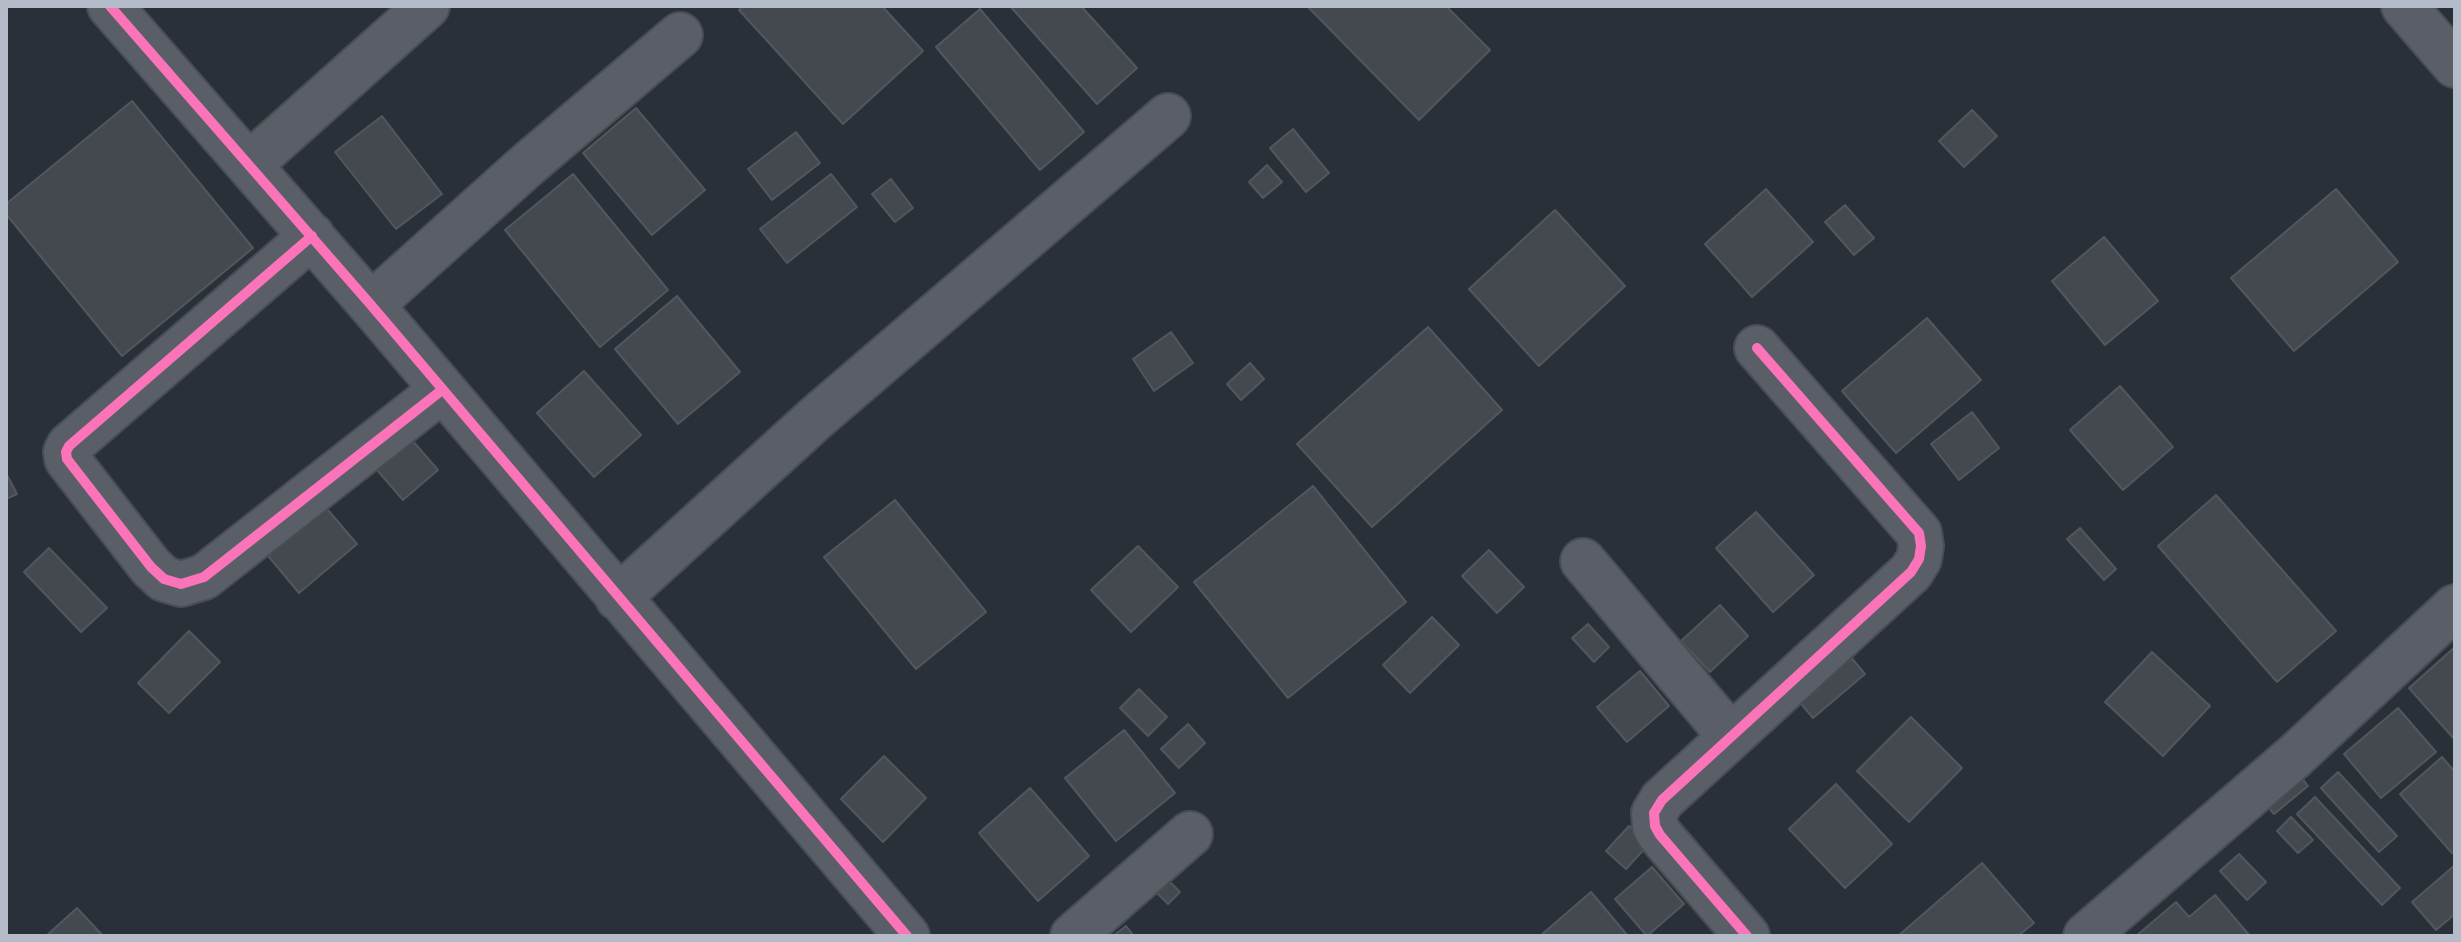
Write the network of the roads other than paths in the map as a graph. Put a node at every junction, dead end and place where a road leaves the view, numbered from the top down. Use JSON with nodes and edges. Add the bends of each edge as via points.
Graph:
{"nodes":[{"id":1,"x":110,"y":6,"type":"edge"},
{"id":2,"x":427,"y":6,"type":"edge"},
{"id":3,"x":2417,"y":11,"type":"edge"},
{"id":4,"x":680,"y":35,"type":"dead end"},
{"id":5,"x":2455,"y":65,"type":"edge"},
{"id":6,"x":1168,"y":116,"type":"dead end"},
{"id":7,"x":250,"y":164,"type":"junction"},
{"id":8,"x":312,"y":236,"type":"junction"},
{"id":9,"x":371,"y":305,"type":"junction"},
{"id":10,"x":1757,"y":348,"type":"dead end"},
{"id":11,"x":442,"y":390,"type":"junction"},
{"id":12,"x":1583,"y":561,"type":"dead end"},
{"id":13,"x":618,"y":598,"type":"junction"},
{"id":14,"x":2455,"y":607,"type":"edge"},
{"id":15,"x":1731,"y":737,"type":"junction"},
{"id":16,"x":1190,"y":834,"type":"dead end"},
{"id":17,"x":907,"y":936,"type":"edge"},
{"id":18,"x":1073,"y":936,"type":"edge"},
{"id":19,"x":1747,"y":936,"type":"edge"},
{"id":20,"x":2086,"y":936,"type":"edge"}],
"edges":[{"from":1,"to":7,"type":"street"},
{"from":2,"to":7,"type":"street"},
{"from":3,"to":5,"type":"street"},
{"from":4,"to":9,"type":"street"},
{"from":6,"to":13,"type":"street","via":[[817,417]]},
{"from":7,"to":8,"type":"street"},
{"from":8,"to":9,"type":"street"},
{"from":8,"to":11,"type":"street","via":[[66,452],[151,567],[164,579],[181,584],[204,577]]},
{"from":9,"to":11,"type":"street"},
{"from":10,"to":15,"type":"street","via":[[1919,533],[1921,546],[1911,572]]},
{"from":11,"to":13,"type":"street"},
{"from":12,"to":15,"type":"street"},
{"from":13,"to":17,"type":"street"},
{"from":14,"to":20,"type":"street","via":[[2295,756]]},
{"from":15,"to":19,"type":"street","via":[[1662,800],[1654,813],[1655,826]]},
{"from":16,"to":18,"type":"street"}]}
